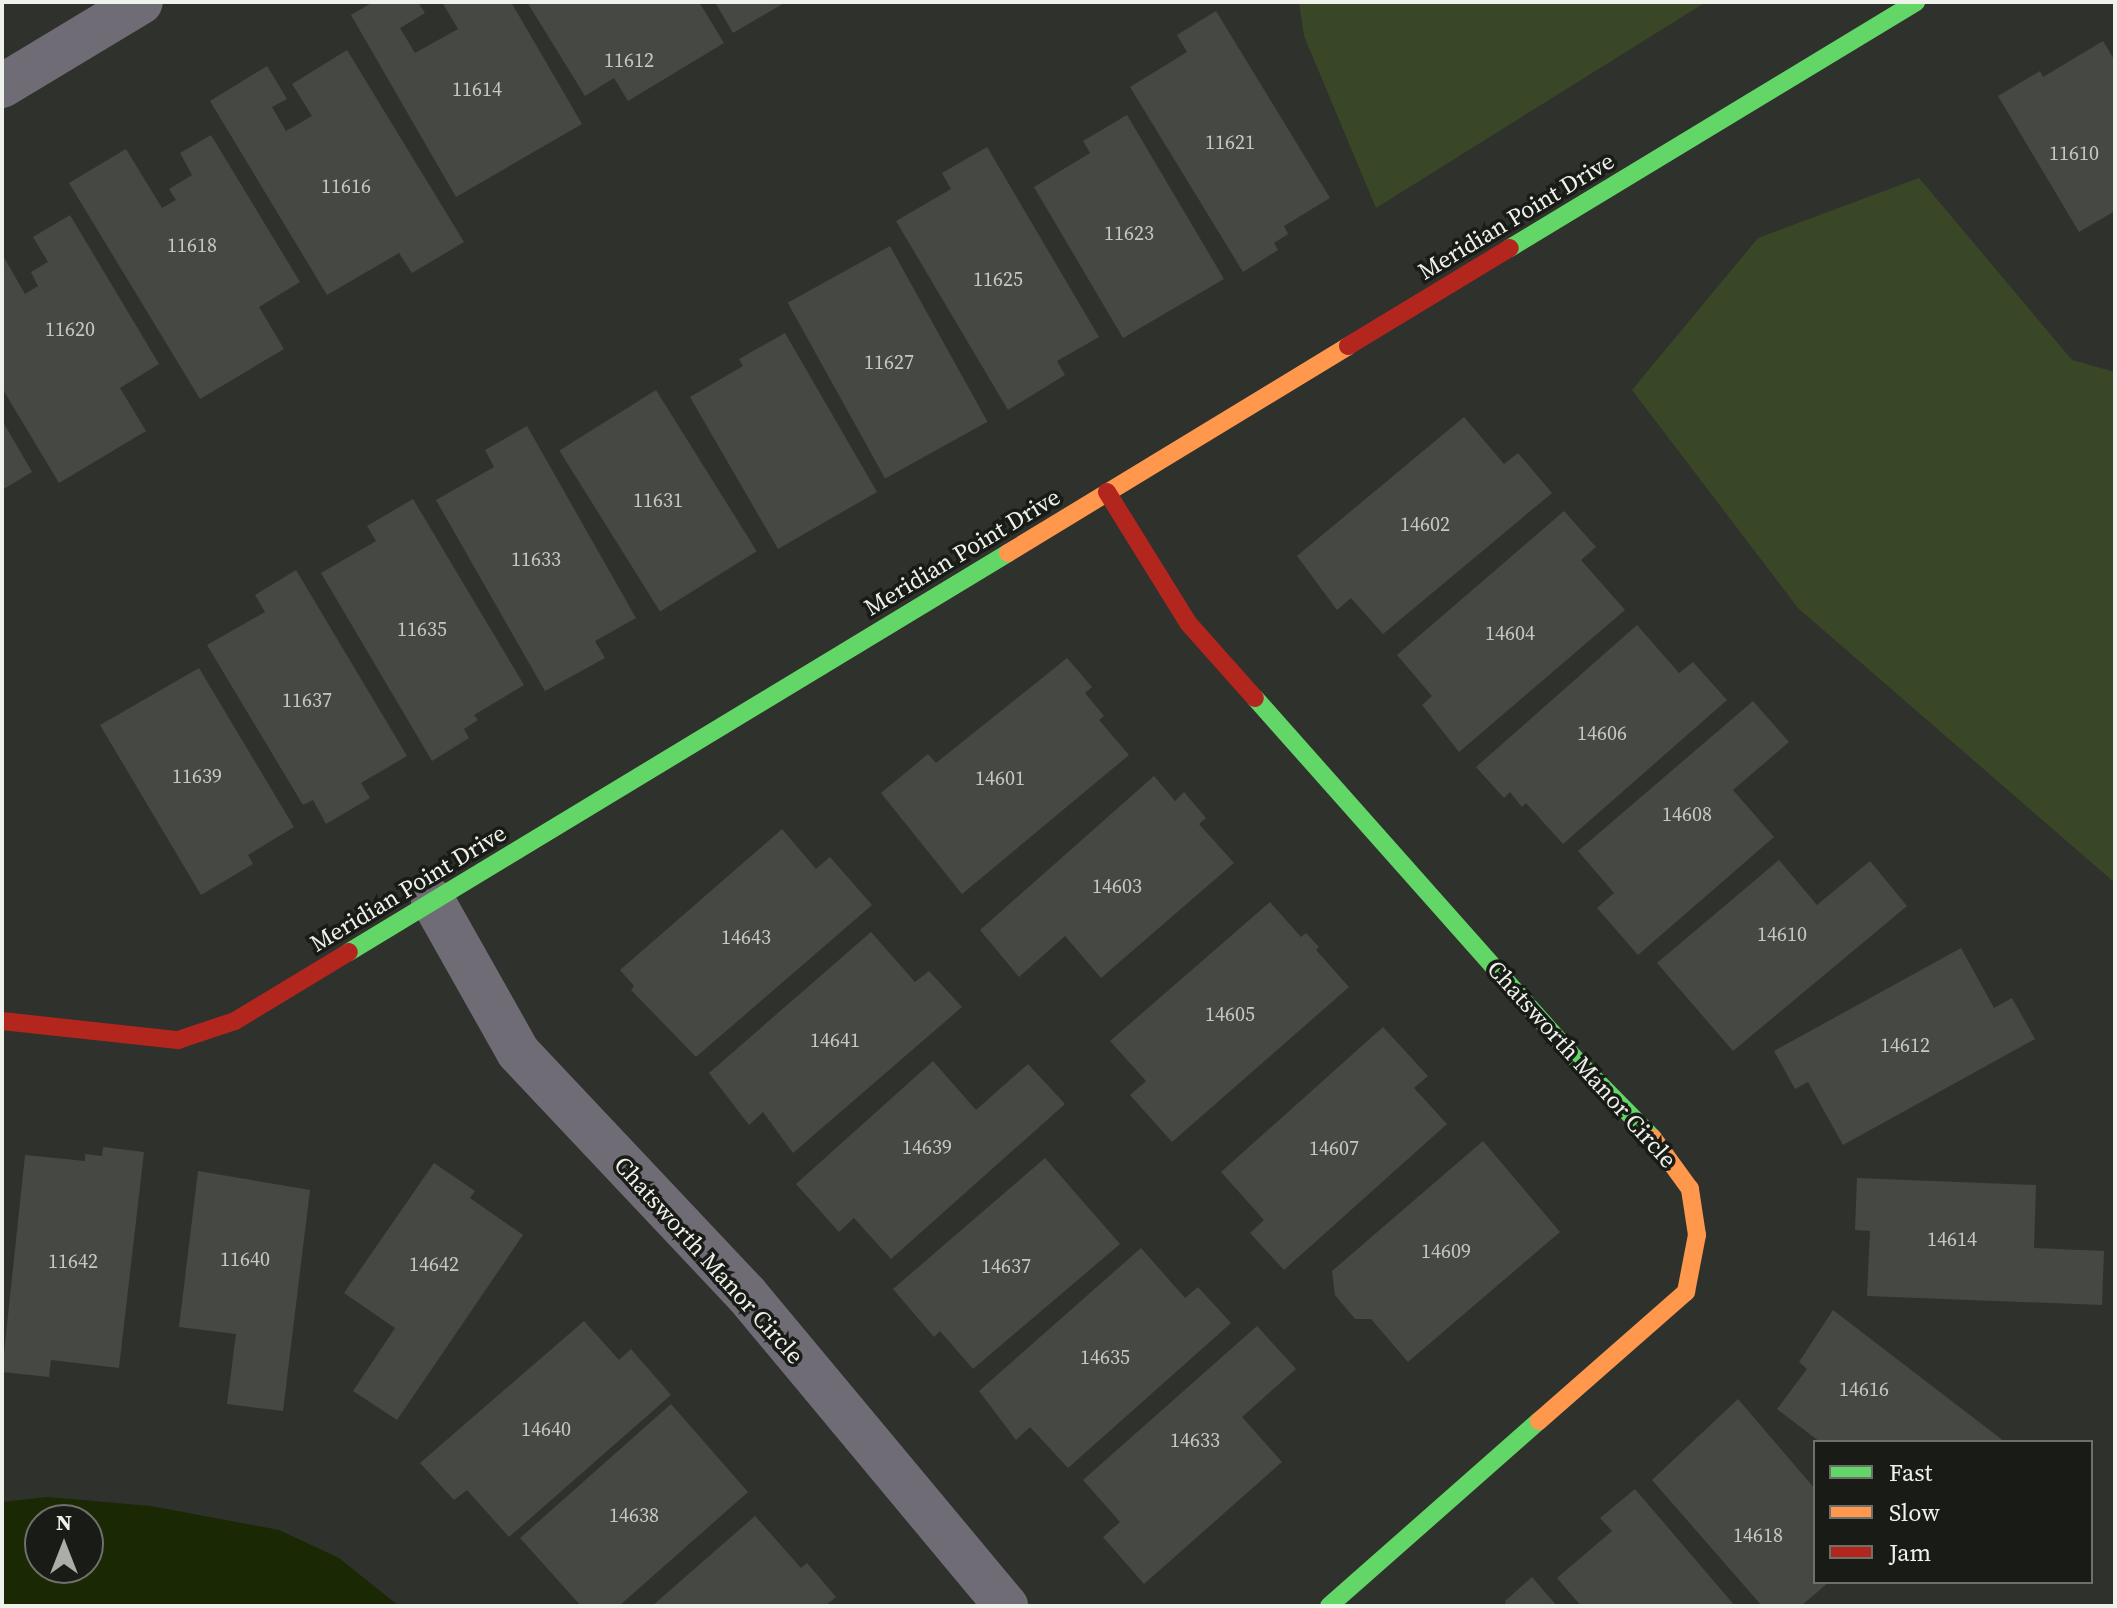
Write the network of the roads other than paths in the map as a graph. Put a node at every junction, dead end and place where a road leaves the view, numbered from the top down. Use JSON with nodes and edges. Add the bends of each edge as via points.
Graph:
{"nodes":[{"id":1,"x":141,"y":2,"type":"edge"},
{"id":2,"x":1916,"y":2,"type":"edge"},
{"id":3,"x":2,"y":86,"type":"edge"},
{"id":4,"x":1107,"y":492,"type":"junction"},
{"id":5,"x":433,"y":901,"type":"junction"},
{"id":6,"x":2,"y":1021,"type":"edge"},
{"id":7,"x":1006,"y":1606,"type":"edge"},
{"id":8,"x":1329,"y":1606,"type":"edge"}],
"edges":[{"from":1,"to":3,"type":"street"},
{"from":2,"to":4,"type":"street","name":"Meridian Point Drive"},
{"from":4,"to":5,"type":"street","name":"Meridian Point Drive"},
{"from":4,"to":8,"type":"street","name":"Chatsworth Manor Circle","via":[[1189,624],[1582,1066],[1669,1154],[1690,1189],[1697,1235],[1686,1292]]},
{"from":5,"to":6,"type":"street","name":"Meridian Point Drive","via":[[235,1021],[178,1040]]},
{"from":5,"to":7,"type":"street","name":"Chatsworth Manor Circle","via":[[518,1052],[747,1295]]}]}
